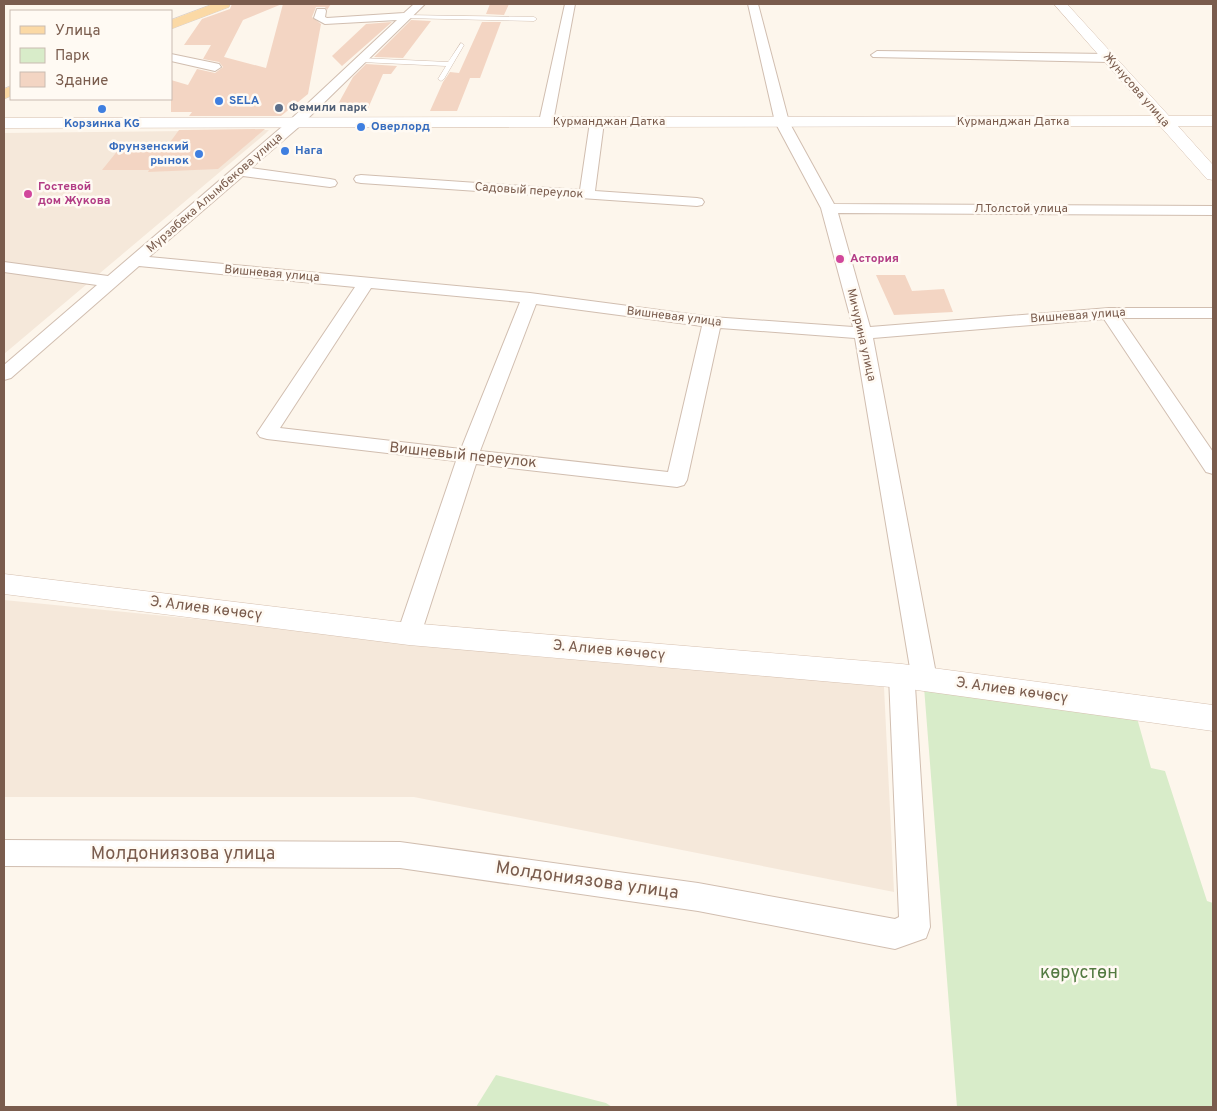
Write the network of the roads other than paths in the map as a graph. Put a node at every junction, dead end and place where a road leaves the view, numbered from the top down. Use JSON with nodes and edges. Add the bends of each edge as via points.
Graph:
{"nodes":[{"id":1,"x":224,"y":4,"type":"edge"},
{"id":2,"x":420,"y":4,"type":"edge"},
{"id":3,"x":570,"y":4,"type":"edge"},
{"id":4,"x":753,"y":4,"type":"edge"},
{"id":5,"x":1060,"y":4,"type":"edge"},
{"id":6,"x":321,"y":12,"type":"dead end"},
{"id":7,"x":406,"y":17,"type":"junction"},
{"id":8,"x":534,"y":20,"type":"dead end"},
{"id":9,"x":172,"y":26,"type":"edge"},
{"id":10,"x":461,"y":45,"type":"dead end"},
{"id":11,"x":877,"y":55,"type":"dead end"},
{"id":12,"x":172,"y":57,"type":"edge"},
{"id":13,"x":1108,"y":58,"type":"junction"},
{"id":14,"x":361,"y":60,"type":"junction"},
{"id":15,"x":450,"y":64,"type":"junction"},
{"id":16,"x":216,"y":67,"type":"dead end"},
{"id":17,"x":441,"y":79,"type":"dead end"},
{"id":18,"x":1213,"y":121,"type":"edge"},
{"id":19,"x":546,"y":122,"type":"junction"},
{"id":20,"x":597,"y":122,"type":"junction"},
{"id":21,"x":782,"y":122,"type":"junction"},
{"id":22,"x":1164,"y":122,"type":"junction"},
{"id":23,"x":4,"y":123,"type":"edge"},
{"id":24,"x":295,"y":123,"type":"junction"},
{"id":25,"x":240,"y":171,"type":"junction"},
{"id":26,"x":1213,"y":175,"type":"edge"},
{"id":27,"x":362,"y":179,"type":"dead end"},
{"id":28,"x":330,"y":183,"type":"dead end"},
{"id":29,"x":587,"y":195,"type":"junction"},
{"id":30,"x":697,"y":202,"type":"dead end"},
{"id":31,"x":828,"y":208,"type":"junction"},
{"id":32,"x":1213,"y":210,"type":"edge"},
{"id":33,"x":136,"y":261,"type":"junction"},
{"id":34,"x":4,"y":267,"type":"edge"},
{"id":35,"x":113,"y":281,"type":"junction"},
{"id":36,"x":366,"y":283,"type":"junction"},
{"id":37,"x":530,"y":298,"type":"junction"},
{"id":38,"x":1109,"y":313,"type":"junction"},
{"id":39,"x":1213,"y":313,"type":"edge"},
{"id":40,"x":712,"y":322,"type":"junction"},
{"id":41,"x":863,"y":333,"type":"junction"},
{"id":42,"x":4,"y":374,"type":"edge"},
{"id":43,"x":468,"y":456,"type":"junction"},
{"id":44,"x":1213,"y":467,"type":"edge"},
{"id":45,"x":4,"y":584,"type":"edge"},
{"id":46,"x":409,"y":634,"type":"junction"},
{"id":47,"x":913,"y":677,"type":"junction"},
{"id":48,"x":1213,"y":718,"type":"edge"},
{"id":49,"x":4,"y":853,"type":"edge"}],
"edges":[{"from":1,"to":9,"type":"main road"},
{"from":2,"to":7,"type":"street","name":"Мурзабека Алымбекова улица"},
{"from":3,"to":19,"type":"street"},
{"from":4,"to":21,"type":"street","name":"Мичурина улица"},
{"from":5,"to":13,"type":"main road","name":"Жунусова улица"},
{"from":6,"to":7,"type":"street","via":[[319,18],[325,21]]},
{"from":7,"to":8,"type":"lane"},
{"from":7,"to":14,"type":"street","name":"Мурзабека Алымбекова улица"},
{"from":10,"to":15,"type":"lane"},
{"from":11,"to":13,"type":"street"},
{"from":12,"to":16,"type":"street"},
{"from":13,"to":22,"type":"main road","name":"Жунусова улица"},
{"from":14,"to":15,"type":"lane"},
{"from":14,"to":24,"type":"street","name":"Мурзабека Алымбекова улица"},
{"from":15,"to":17,"type":"lane"},
{"from":18,"to":22,"type":"main road","name":"Курманджан Датка"},
{"from":19,"to":20,"type":"main road","name":"Курманджан Датка"},
{"from":19,"to":24,"type":"main road","name":"Курманджан Датка"},
{"from":20,"to":21,"type":"main road","name":"Курманджан Датка"},
{"from":20,"to":29,"type":"street"},
{"from":21,"to":22,"type":"main road","name":"Курманджан Датка"},
{"from":21,"to":31,"type":"street","name":"Мичурина улица"},
{"from":22,"to":26,"type":"main road","name":"Жунусова улица"},
{"from":23,"to":24,"type":"main road","name":"Курманджан Датка"},
{"from":24,"to":25,"type":"street","name":"Мурзабека Алымбекова улица"},
{"from":25,"to":28,"type":"street"},
{"from":25,"to":33,"type":"street","name":"Мурзабека Алымбекова улица"},
{"from":27,"to":29,"type":"street","name":"Садовый переулок"},
{"from":29,"to":30,"type":"street","name":"Садовый переулок"},
{"from":31,"to":32,"type":"street","name":"Л.Толстой улица"},
{"from":31,"to":41,"type":"street","name":"Мичурина улица"},
{"from":33,"to":35,"type":"street","name":"Мурзабека Алымбекова улица"},
{"from":33,"to":36,"type":"street","name":"Вишневая улица"},
{"from":34,"to":35,"type":"street"},
{"from":35,"to":42,"type":"street","name":"Мурзабека Алымбекова улица"},
{"from":36,"to":37,"type":"street","name":"Вишневая улица"},
{"from":36,"to":43,"type":"street","name":"Вишневый переулок","via":[[267,433]]},
{"from":37,"to":40,"type":"street","name":"Вишневая улица"},
{"from":37,"to":43,"type":"street"},
{"from":38,"to":39,"type":"street","name":"Вишневая улица"},
{"from":38,"to":41,"type":"street","name":"Вишневая улица"},
{"from":38,"to":44,"type":"street"},
{"from":40,"to":41,"type":"street","name":"Вишневая улица"},
{"from":40,"to":43,"type":"street","name":"Вишневый переулок","via":[[677,480]]},
{"from":41,"to":47,"type":"street","name":"Мичурина улица"},
{"from":43,"to":46,"type":"street"},
{"from":45,"to":46,"type":"main road","name":"Э. Алиев көчөсү"},
{"from":46,"to":47,"type":"main road","name":"Э. Алиев көчөсү"},
{"from":47,"to":48,"type":"main road","name":"Э. Алиев көчөсү"},
{"from":47,"to":49,"type":"street","name":"Молдониязова улица","via":[[915,927],[895,934],[698,897],[400,855]]}]}
